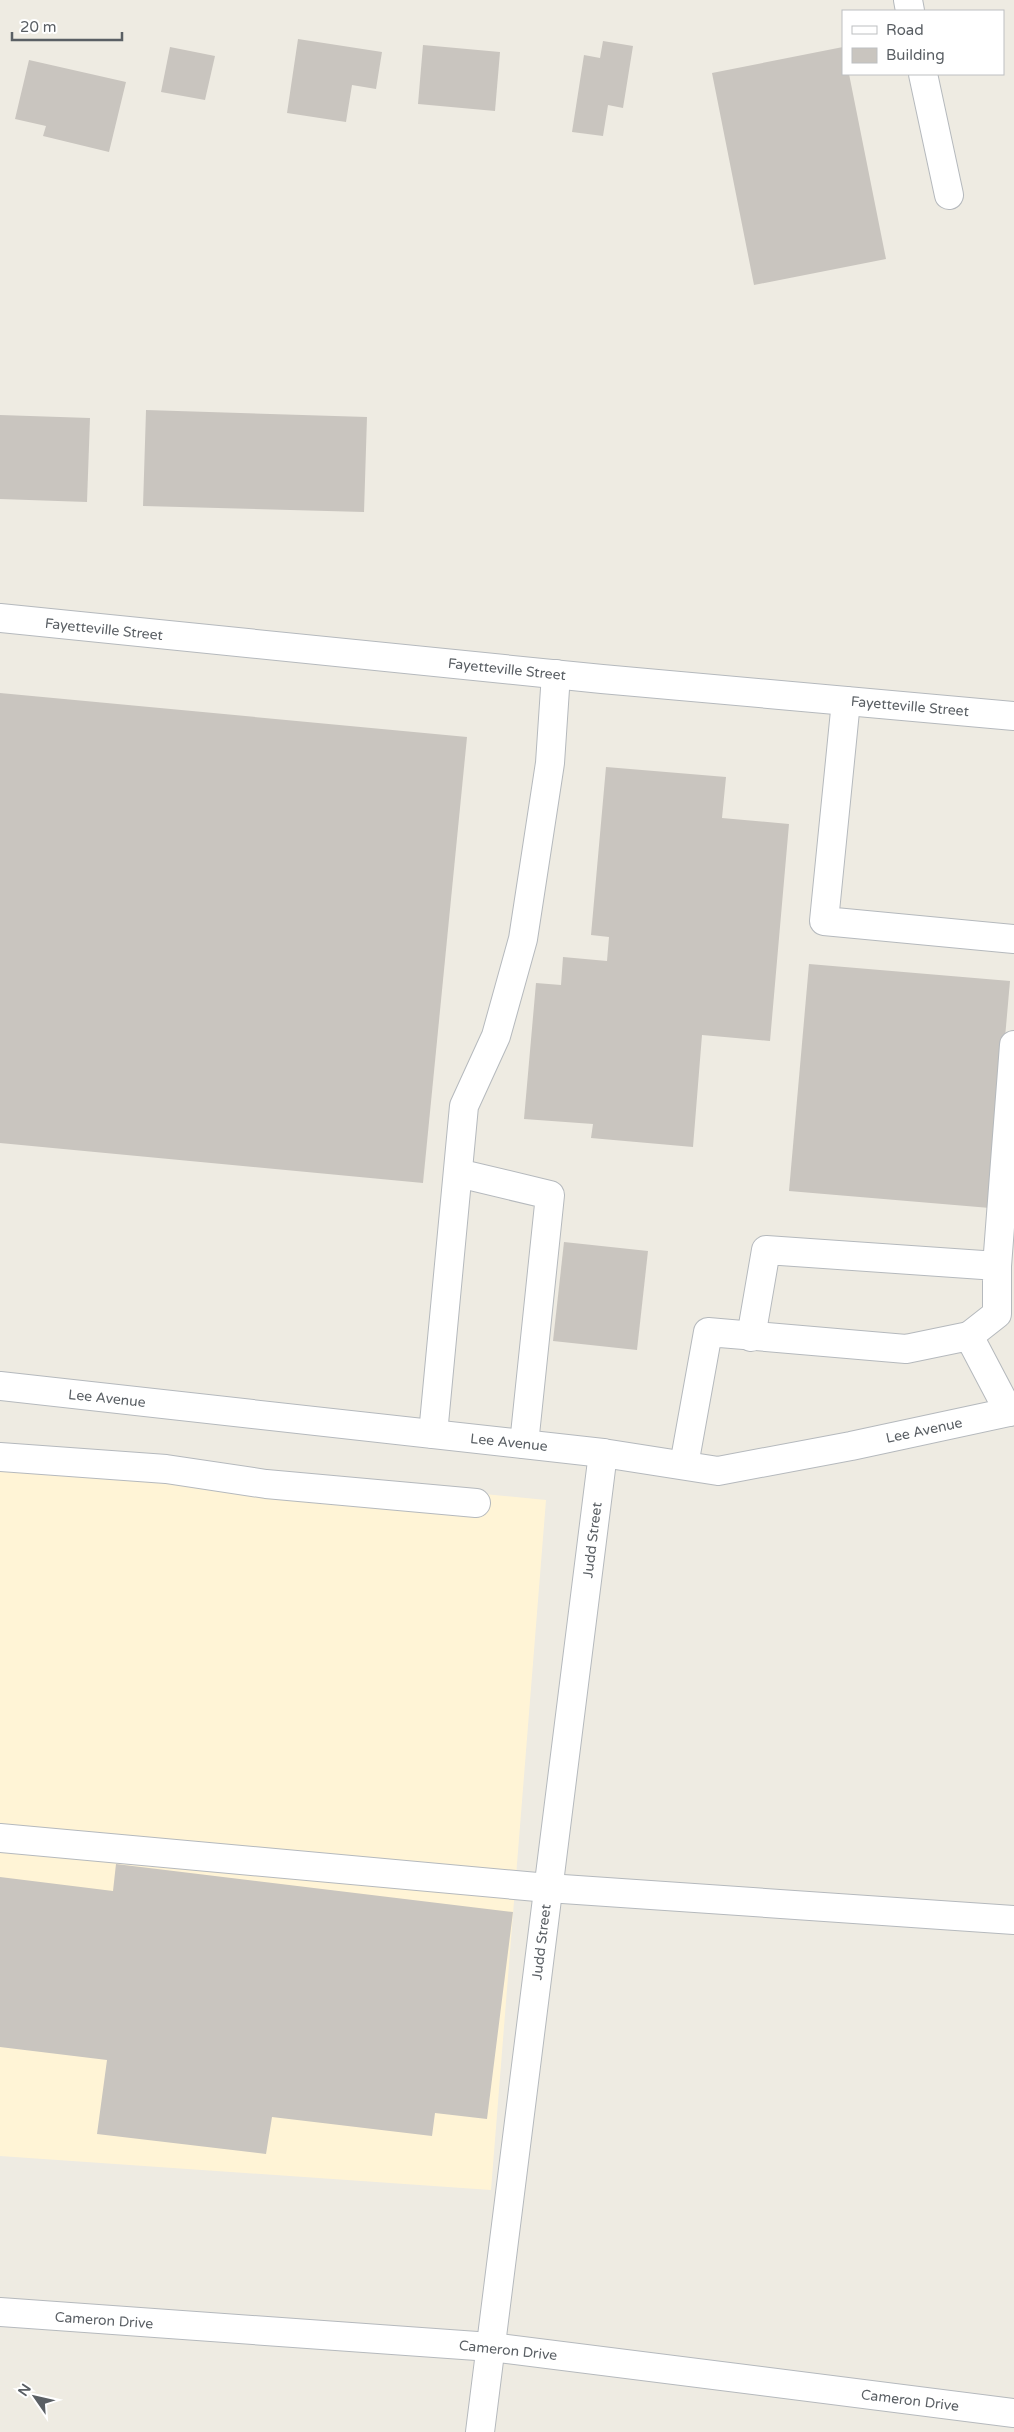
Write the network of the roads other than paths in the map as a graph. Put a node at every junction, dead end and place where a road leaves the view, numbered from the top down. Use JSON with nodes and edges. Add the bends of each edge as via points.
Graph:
{"nodes":[{"id":1,"x":923,"y":75,"type":"edge"},
{"id":2,"x":949,"y":195,"type":"dead end"},
{"id":3,"x":0,"y":618,"type":"edge"},
{"id":4,"x":556,"y":674,"type":"junction"},
{"id":5,"x":846,"y":701,"type":"junction"},
{"id":6,"x":1014,"y":716,"type":"edge"},
{"id":7,"x":1014,"y":938,"type":"edge"},
{"id":8,"x":1014,"y":1045,"type":"edge"},
{"id":9,"x":458,"y":1173,"type":"junction"},
{"id":10,"x":997,"y":1266,"type":"junction"},
{"id":11,"x":970,"y":1336,"type":"junction"},
{"id":12,"x":751,"y":1337,"type":"junction"},
{"id":13,"x":0,"y":1386,"type":"edge"},
{"id":14,"x":1012,"y":1412,"type":"edge"},
{"id":15,"x":433,"y":1434,"type":"junction"},
{"id":16,"x":524,"y":1444,"type":"junction"},
{"id":17,"x":603,"y":1452,"type":"junction"},
{"id":18,"x":0,"y":1457,"type":"edge"},
{"id":19,"x":684,"y":1465,"type":"junction"},
{"id":20,"x":476,"y":1503,"type":"dead end"},
{"id":21,"x":0,"y":1838,"type":"edge"},
{"id":22,"x":548,"y":1888,"type":"junction"},
{"id":23,"x":1014,"y":1920,"type":"edge"},
{"id":24,"x":0,"y":2312,"type":"edge"},
{"id":25,"x":490,"y":2347,"type":"junction"},
{"id":26,"x":1014,"y":2413,"type":"edge"},
{"id":27,"x":480,"y":2432,"type":"edge"}],
"edges":[{"from":1,"to":2,"type":"street"},
{"from":3,"to":4,"type":"street","name":"Fayetteville Street"},
{"from":4,"to":5,"type":"street","name":"Fayetteville Street"},
{"from":4,"to":9,"type":"street","via":[[550,763],[523,939],[496,1036],[464,1106]]},
{"from":5,"to":6,"type":"street","name":"Fayetteville Street"},
{"from":5,"to":7,"type":"street","via":[[824,921]]},
{"from":8,"to":10,"type":"street"},
{"from":9,"to":15,"type":"street"},
{"from":9,"to":16,"type":"street","via":[[550,1196]]},
{"from":10,"to":11,"type":"street","via":[[997,1314]]},
{"from":10,"to":12,"type":"street","via":[[766,1250]]},
{"from":11,"to":12,"type":"street","via":[[906,1349]]},
{"from":11,"to":14,"type":"street"},
{"from":12,"to":19,"type":"street","via":[[708,1332]]},
{"from":13,"to":15,"type":"street","name":"Lee Avenue"},
{"from":14,"to":19,"type":"street","name":"Lee Avenue","via":[[718,1471]]},
{"from":15,"to":16,"type":"street","name":"Lee Avenue"},
{"from":16,"to":17,"type":"street","name":"Lee Avenue"},
{"from":17,"to":19,"type":"street","name":"Lee Avenue"},
{"from":17,"to":22,"type":"street","name":"Judd Street"},
{"from":18,"to":20,"type":"street","via":[[166,1469],[266,1484]]},
{"from":21,"to":22,"type":"street"},
{"from":22,"to":23,"type":"street"},
{"from":22,"to":25,"type":"street","name":"Judd Street"},
{"from":24,"to":25,"type":"street","name":"Cameron Drive"},
{"from":25,"to":26,"type":"street","name":"Cameron Drive"},
{"from":25,"to":27,"type":"street","name":"Judd Street"}]}
